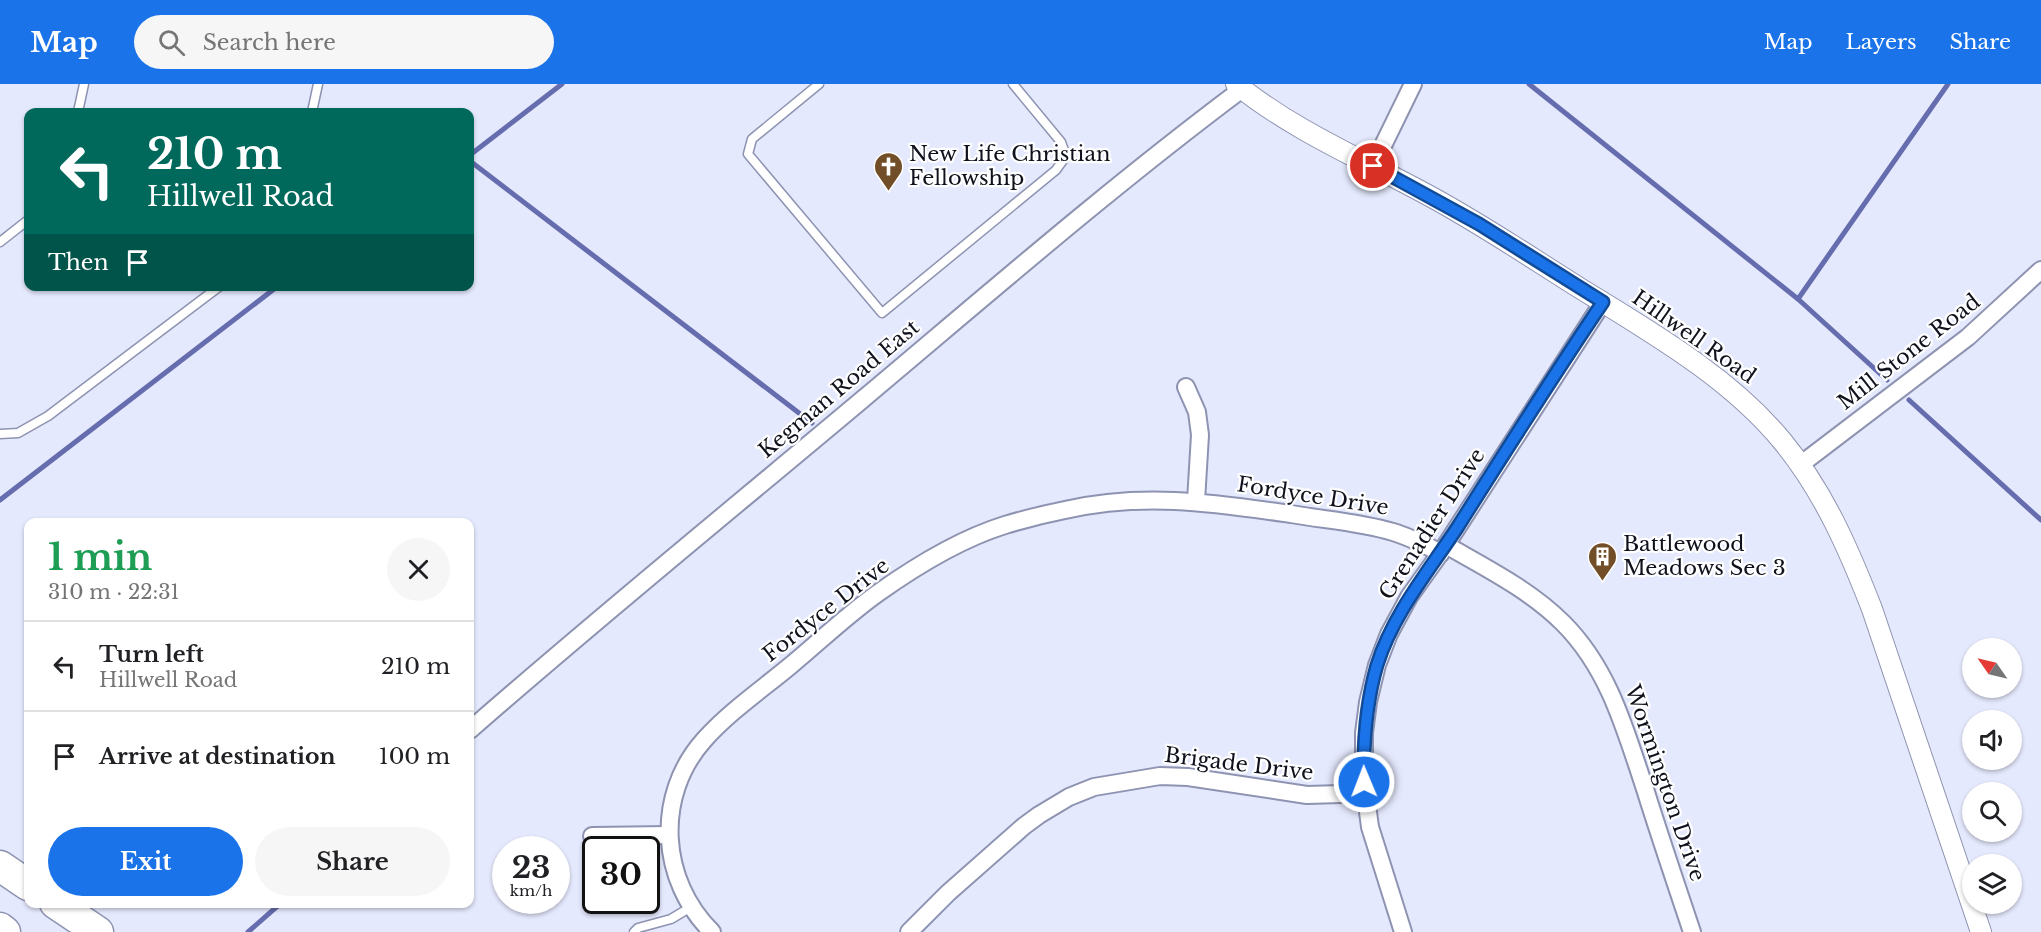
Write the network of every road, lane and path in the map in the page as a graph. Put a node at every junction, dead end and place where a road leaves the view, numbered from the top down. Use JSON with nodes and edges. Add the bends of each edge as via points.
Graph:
{"nodes":[{"id":1,"x":84,"y":84,"type":"edge"},
{"id":2,"x":318,"y":84,"type":"edge"},
{"id":3,"x":819,"y":84,"type":"edge"},
{"id":4,"x":1013,"y":84,"type":"edge"},
{"id":5,"x":1413,"y":84,"type":"edge"},
{"id":6,"x":1239,"y":87,"type":"edge"},
{"id":7,"x":79,"y":108,"type":"edge"},
{"id":8,"x":313,"y":108,"type":"edge"},
{"id":9,"x":1373,"y":166,"type":"junction"},
{"id":10,"x":24,"y":223,"type":"edge"},
{"id":11,"x":0,"y":242,"type":"edge"},
{"id":12,"x":2041,"y":270,"type":"edge"},
{"id":13,"x":213,"y":291,"type":"edge"},
{"id":14,"x":1603,"y":302,"type":"junction"},
{"id":15,"x":1186,"y":387,"type":"dead end"},
{"id":16,"x":0,"y":434,"type":"edge"},
{"id":17,"x":1800,"y":465,"type":"junction"},
{"id":18,"x":1196,"y":501,"type":"junction"},
{"id":19,"x":1443,"y":549,"type":"junction"},
{"id":20,"x":474,"y":727,"type":"edge"},
{"id":21,"x":1365,"y":790,"type":"junction"},
{"id":22,"x":669,"y":835,"type":"junction"},
{"id":23,"x":592,"y":836,"type":"dead end"},
{"id":24,"x":0,"y":866,"type":"edge"},
{"id":25,"x":24,"y":882,"type":"edge"},
{"id":26,"x":691,"y":907,"type":"junction"},
{"id":27,"x":62,"y":908,"type":"edge"},
{"id":28,"x":0,"y":928,"type":"edge"},
{"id":29,"x":5,"y":932,"type":"edge"},
{"id":30,"x":98,"y":932,"type":"edge"},
{"id":31,"x":634,"y":932,"type":"edge"},
{"id":32,"x":712,"y":932,"type":"edge"},
{"id":33,"x":909,"y":932,"type":"edge"},
{"id":34,"x":1403,"y":932,"type":"edge"},
{"id":35,"x":1692,"y":932,"type":"edge"},
{"id":36,"x":1981,"y":932,"type":"edge"}],
"edges":[{"from":1,"to":7,"type":"lane"},
{"from":2,"to":8,"type":"lane"},
{"from":3,"to":4,"type":"lane","via":[[752,139],[748,154],[882,313],[1056,170],[1066,156],[1061,142]]},
{"from":5,"to":9,"type":"street"},
{"from":6,"to":9,"type":"street","name":"Hillwell Road","via":[[1300,127]]},
{"from":6,"to":20,"type":"street","name":"Kegman Road East","via":[[710,524]]},
{"from":9,"to":14,"type":"street","name":"Hillwell Road","via":[[1479,224]]},
{"from":10,"to":11,"type":"lane"},
{"from":12,"to":17,"type":"street","name":"Mill Stone Road","via":[[1968,337]]},
{"from":13,"to":16,"type":"lane","via":[[48,416],[18,433]]},
{"from":14,"to":17,"type":"street","name":"Hillwell Road","via":[[1698,364],[1739,396],[1766,422]]},
{"from":14,"to":19,"type":"street","name":"Grenadier Drive"},
{"from":15,"to":18,"type":"street","via":[[1197,412],[1200,435]]},
{"from":17,"to":36,"type":"street","name":"Hillwell Road","via":[[1820,493],[1872,609]]},
{"from":18,"to":19,"type":"street","name":"Fordyce Drive","via":[[1368,526]]},
{"from":18,"to":22,"type":"street","name":"Fordyce Drive","via":[[1123,501],[1068,509],[1004,525],[921,565],[875,595],[703,741],[679,779],[672,801]]},
{"from":19,"to":21,"type":"street","name":"Grenadier Drive","via":[[1409,597],[1377,664],[1364,733]]},
{"from":19,"to":35,"type":"street","name":"Wormington Drive","via":[[1511,582],[1551,612],[1594,660],[1616,704]]},
{"from":21,"to":33,"type":"street","name":"Brigade Drive","via":[[1307,795],[1160,776],[1094,787],[1069,797],[1024,826]]},
{"from":21,"to":34,"type":"street","name":"Grenadier Drive","via":[[1370,827]]},
{"from":22,"to":23,"type":"street"},
{"from":22,"to":26,"type":"street","name":"Fordyce Drive","via":[[674,869]]},
{"from":24,"to":25,"type":"highway"},
{"from":26,"to":31,"type":"lane"},
{"from":26,"to":32,"type":"street","name":"Fordyce Drive"},
{"from":27,"to":30,"type":"highway"},
{"from":28,"to":29,"type":"highway"}]}
